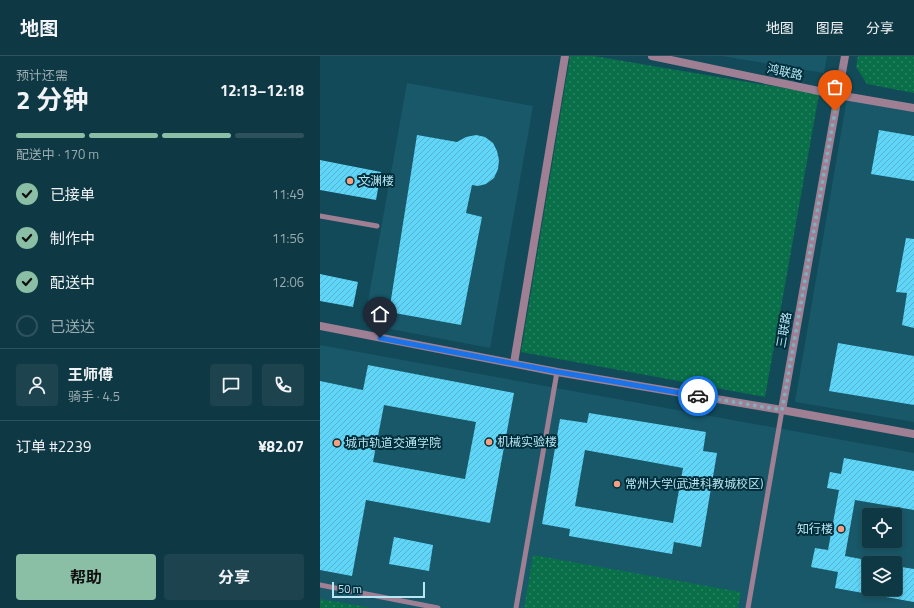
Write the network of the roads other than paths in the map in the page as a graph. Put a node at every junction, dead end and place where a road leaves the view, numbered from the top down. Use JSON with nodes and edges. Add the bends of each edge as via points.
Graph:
{"nodes":[{"id":1,"x":564,"y":56,"type":"edge"},
{"id":2,"x":652,"y":56,"type":"edge"},
{"id":3,"x":845,"y":56,"type":"edge"},
{"id":4,"x":838,"y":95,"type":"junction"},
{"id":5,"x":914,"y":108,"type":"edge"},
{"id":6,"x":320,"y":216,"type":"edge"},
{"id":7,"x":377,"y":226,"type":"dead end"},
{"id":8,"x":320,"y":326,"type":"edge"},
{"id":9,"x":514,"y":363,"type":"junction"},
{"id":10,"x":558,"y":372,"type":"junction"},
{"id":11,"x":782,"y":410,"type":"junction"},
{"id":12,"x":914,"y":434,"type":"edge"},
{"id":13,"x":320,"y":585,"type":"edge"},
{"id":14,"x":438,"y":608,"type":"edge"},
{"id":15,"x":516,"y":608,"type":"edge"},
{"id":16,"x":748,"y":608,"type":"edge"}],
"edges":[{"from":1,"to":9,"type":"street"},
{"from":2,"to":4,"type":"street","name":"鸿联路"},
{"from":3,"to":4,"type":"street","name":"三联路"},
{"from":4,"to":5,"type":"street","name":"鸿联路"},
{"from":4,"to":11,"type":"street","name":"三联路"},
{"from":6,"to":7,"type":"lane"},
{"from":8,"to":9,"type":"street"},
{"from":9,"to":10,"type":"street"},
{"from":10,"to":11,"type":"street"},
{"from":10,"to":15,"type":"lane"},
{"from":11,"to":12,"type":"street"},
{"from":11,"to":16,"type":"lane","name":"三联路"},
{"from":13,"to":14,"type":"lane"}]}
